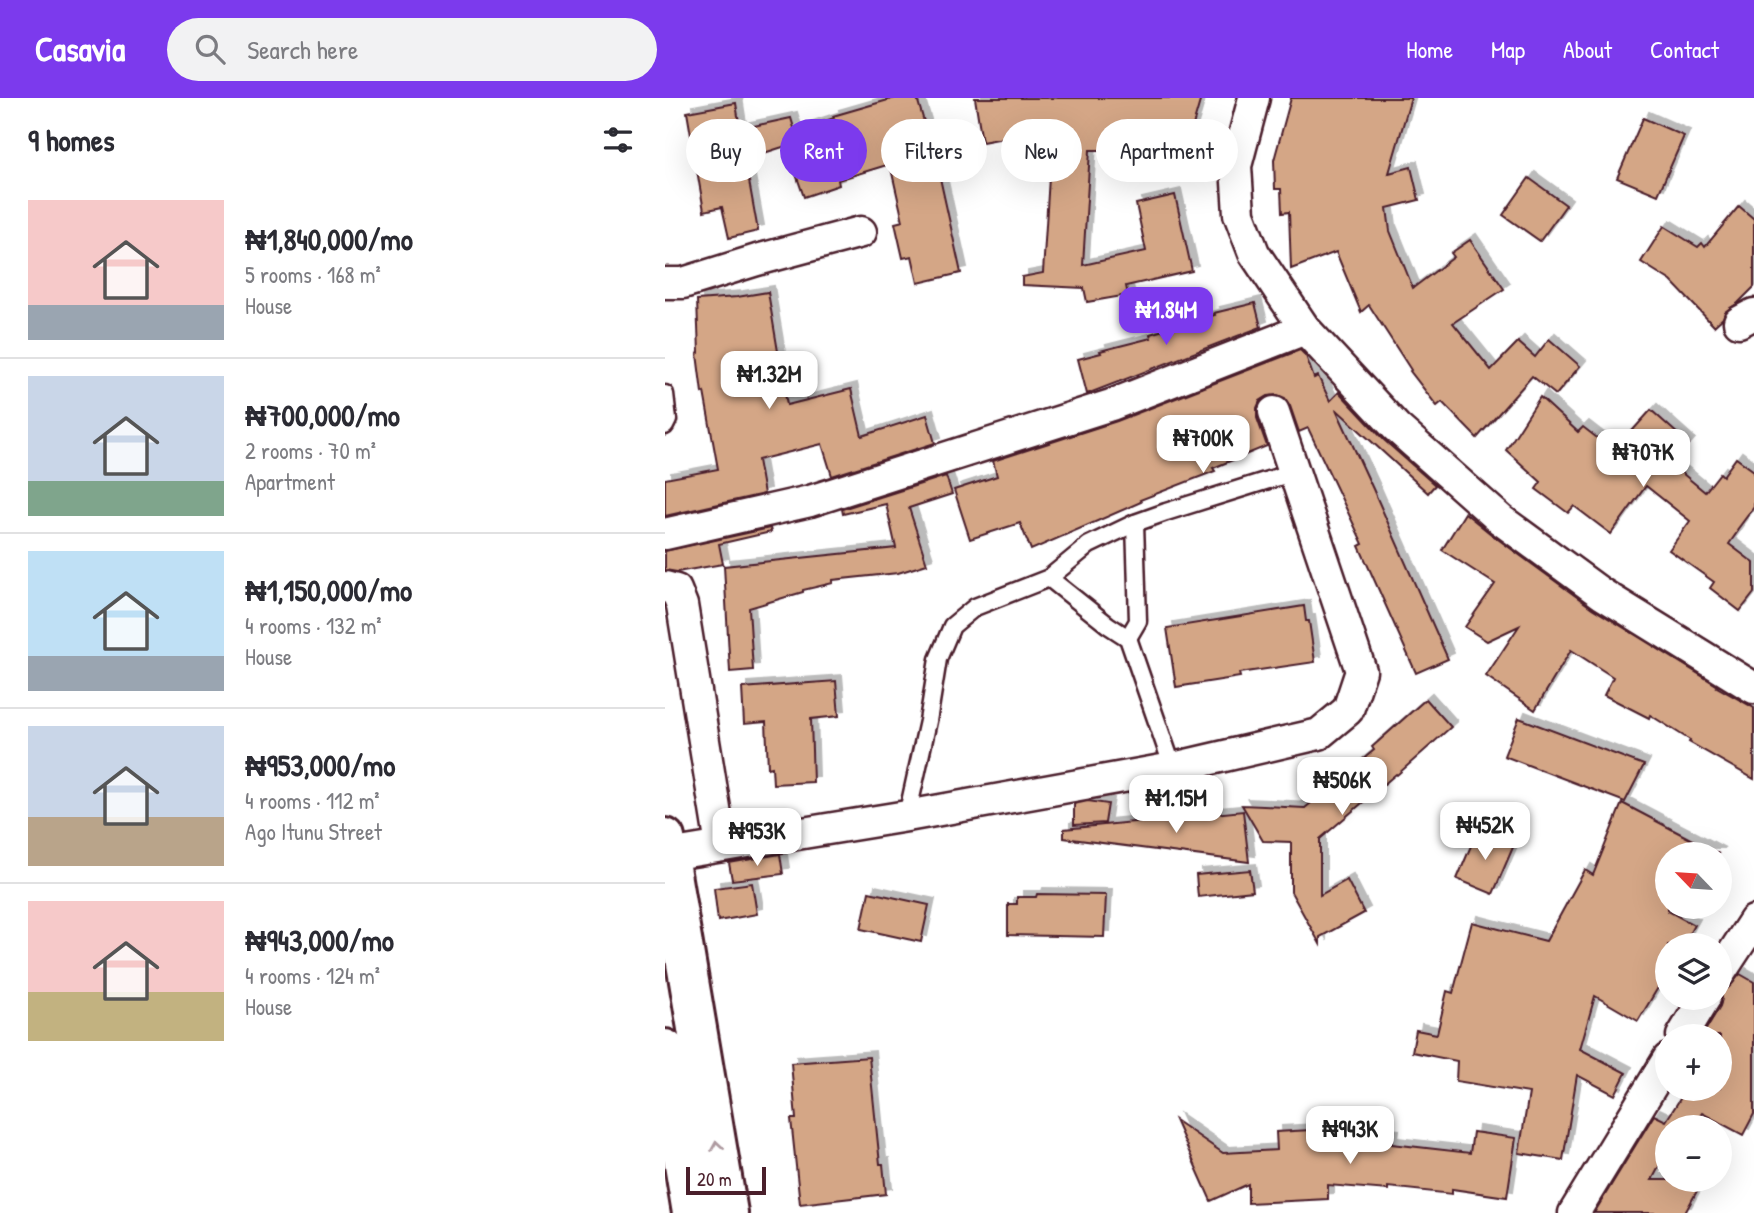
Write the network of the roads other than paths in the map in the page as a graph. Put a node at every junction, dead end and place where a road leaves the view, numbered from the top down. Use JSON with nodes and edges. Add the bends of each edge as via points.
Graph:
{"nodes":[{"id":1,"x":1254,"y":98,"type":"edge"},
{"id":2,"x":861,"y":232,"type":"dead end"},
{"id":3,"x":665,"y":283,"type":"edge"},
{"id":4,"x":1305,"y":329,"type":"junction"},
{"id":5,"x":665,"y":394,"type":"edge"},
{"id":6,"x":1274,"y":412,"type":"dead end"},
{"id":7,"x":665,"y":426,"type":"edge"},
{"id":8,"x":1294,"y":472,"type":"junction"},
{"id":9,"x":1135,"y":523,"type":"junction"},
{"id":10,"x":665,"y":534,"type":"edge"},
{"id":11,"x":1049,"y":578,"type":"junction"},
{"id":12,"x":665,"y":587,"type":"edge"},
{"id":13,"x":1128,"y":638,"type":"junction"},
{"id":14,"x":1754,"y":688,"type":"edge"},
{"id":15,"x":1173,"y":768,"type":"junction"},
{"id":16,"x":907,"y":816,"type":"junction"},
{"id":17,"x":666,"y":846,"type":"edge"},
{"id":18,"x":721,"y":846,"type":"junction"},
{"id":19,"x":1754,"y":921,"type":"edge"},
{"id":20,"x":1732,"y":955,"type":"edge"},
{"id":21,"x":665,"y":1049,"type":"edge"},
{"id":22,"x":1655,"y":1080,"type":"edge"},
{"id":23,"x":692,"y":1213,"type":"edge"},
{"id":24,"x":728,"y":1213,"type":"edge"},
{"id":25,"x":1574,"y":1213,"type":"edge"}],
"edges":[{"from":1,"to":4,"type":"street","via":[[1236,166],[1239,214],[1254,253]]},
{"from":2,"to":3,"type":"street","via":[[683,283]]},
{"from":4,"to":10,"type":"street","via":[[1111,405],[810,501]]},
{"from":4,"to":14,"type":"street","via":[[1396,427],[1501,520],[1602,594]]},
{"from":5,"to":7,"type":"lane"},
{"from":6,"to":8,"type":"street"},
{"from":8,"to":9,"type":"lane"},
{"from":8,"to":15,"type":"street","via":[[1361,671],[1348,710],[1319,734]]},
{"from":9,"to":11,"type":"lane","via":[[1089,545]]},
{"from":9,"to":13,"type":"lane","via":[[1138,621]]},
{"from":11,"to":13,"type":"lane"},
{"from":11,"to":16,"type":"lane","via":[[975,607],[952,626],[938,659]]},
{"from":12,"to":18,"type":"street","via":[[676,590],[682,604]]},
{"from":13,"to":15,"type":"lane"},
{"from":15,"to":16,"type":"street"},
{"from":16,"to":18,"type":"street"},
{"from":17,"to":18,"type":"street"},
{"from":24,"to":17,"type":"main road","one_way":true},
{"from":19,"to":20,"type":"street"},
{"from":21,"to":23,"type":"main road"},
{"from":22,"to":25,"type":"street"}]}
